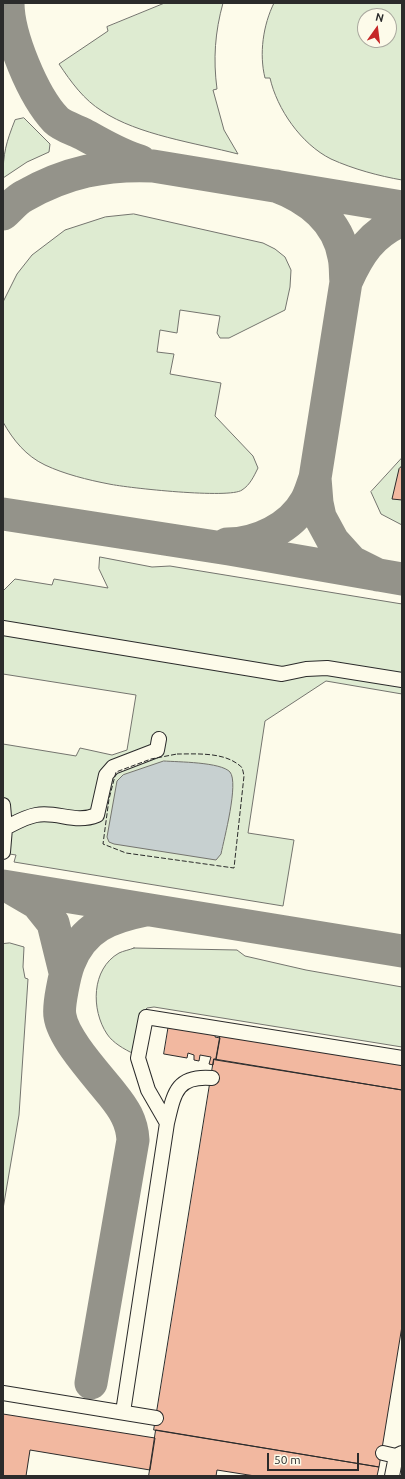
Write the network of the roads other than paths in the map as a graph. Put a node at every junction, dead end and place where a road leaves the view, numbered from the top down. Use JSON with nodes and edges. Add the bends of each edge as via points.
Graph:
{"nodes":[{"id":1,"x":3,"y":628,"type":"edge"},
{"id":2,"x":402,"y":680,"type":"edge"},
{"id":3,"x":159,"y":739,"type":"dead end"},
{"id":4,"x":3,"y":805,"type":"edge"},
{"id":5,"x":5,"y":828,"type":"junction"},
{"id":6,"x":3,"y":852,"type":"edge"},
{"id":7,"x":402,"y":1058,"type":"edge"},
{"id":8,"x":212,"y":1078,"type":"dead end"},
{"id":9,"x":167,"y":1123,"type":"junction"},
{"id":10,"x":6,"y":1392,"type":"edge"},
{"id":11,"x":123,"y":1412,"type":"junction"},
{"id":12,"x":156,"y":1418,"type":"dead end"},
{"id":13,"x":394,"y":1454,"type":"edge"},
{"id":14,"x":392,"y":1476,"type":"edge"}],
"edges":[{"from":1,"to":2,"type":"lane","via":[[282,674],[327,668]]},
{"from":3,"to":5,"type":"lane","via":[[157,750],[113,767],[106,775],[97,815],[87,819],[37,815]]},
{"from":4,"to":5,"type":"lane"},
{"from":5,"to":6,"type":"lane"},
{"from":7,"to":9,"type":"lane","via":[[146,1017],[138,1058],[148,1090]]},
{"from":8,"to":9,"type":"lane","via":[[198,1077],[180,1084],[173,1096]]},
{"from":9,"to":11,"type":"lane"},
{"from":10,"to":11,"type":"lane"},
{"from":11,"to":12,"type":"lane"},
{"from":13,"to":14,"type":"lane"}]}
